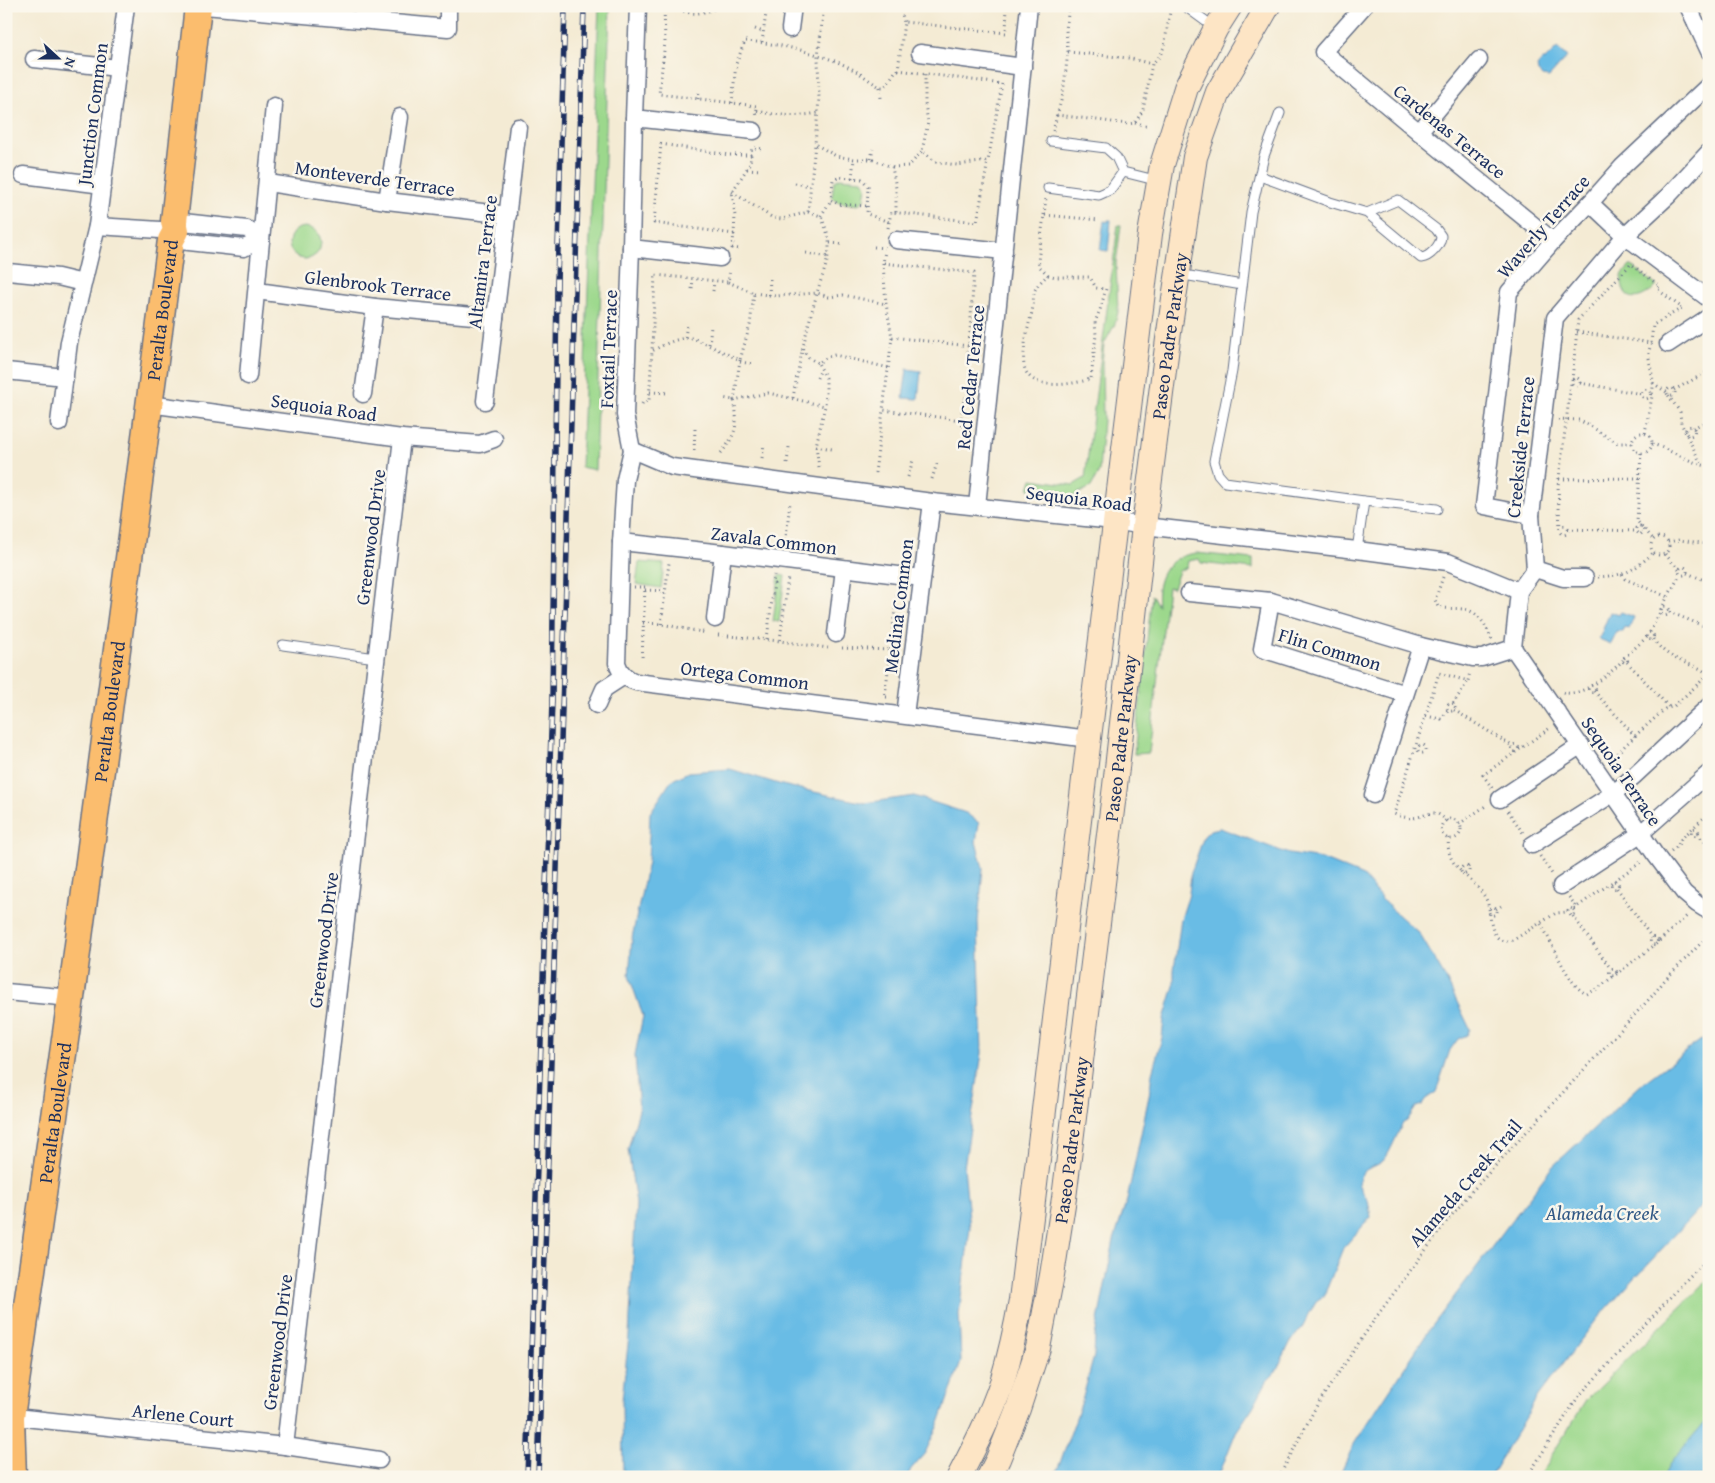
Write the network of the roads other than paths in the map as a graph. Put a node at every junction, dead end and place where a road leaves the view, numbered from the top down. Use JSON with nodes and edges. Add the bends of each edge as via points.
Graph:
{"nodes":[{"id":1,"x":126,"y":6,"type":"edge"},
{"id":2,"x":198,"y":6,"type":"edge"},
{"id":3,"x":205,"y":6,"type":"edge"},
{"id":4,"x":448,"y":6,"type":"edge"},
{"id":5,"x":638,"y":6,"type":"edge"},
{"id":6,"x":794,"y":6,"type":"edge"},
{"id":7,"x":1029,"y":6,"type":"edge"},
{"id":8,"x":1184,"y":6,"type":"edge"},
{"id":9,"x":1230,"y":6,"type":"edge"},
{"id":10,"x":1268,"y":6,"type":"edge"},
{"id":11,"x":1364,"y":6,"type":"edge"},
{"id":12,"x":1688,"y":6,"type":"edge"},
{"id":13,"x":1216,"y":28,"type":"junction"},
{"id":14,"x":790,"y":29,"type":"dead end"},
{"id":15,"x":1709,"y":51,"type":"edge"},
{"id":16,"x":920,"y":53,"type":"dead end"},
{"id":17,"x":34,"y":59,"type":"dead end"},
{"id":18,"x":1479,"y":60,"type":"dead end"},
{"id":19,"x":1023,"y":67,"type":"junction"},
{"id":20,"x":118,"y":68,"type":"junction"},
{"id":21,"x":1709,"y":85,"type":"edge"},
{"id":22,"x":274,"y":106,"type":"dead end"},
{"id":23,"x":1280,"y":113,"type":"dead end"},
{"id":24,"x":400,"y":117,"type":"dead end"},
{"id":25,"x":634,"y":118,"type":"junction"},
{"id":26,"x":518,"y":127,"type":"dead end"},
{"id":27,"x":1419,"y":132,"type":"junction"},
{"id":28,"x":753,"y":139,"type":"road end"},
{"id":29,"x":1051,"y":141,"type":"dead end"},
{"id":30,"x":1709,"y":152,"type":"edge"},
{"id":31,"x":1123,"y":172,"type":"junction"},
{"id":32,"x":22,"y":175,"type":"dead end"},
{"id":33,"x":1260,"y":176,"type":"junction"},
{"id":34,"x":1159,"y":181,"type":"junction"},
{"id":35,"x":268,"y":183,"type":"junction"},
{"id":36,"x":103,"y":185,"type":"junction"},
{"id":37,"x":1048,"y":188,"type":"dead end"},
{"id":38,"x":387,"y":201,"type":"junction"},
{"id":39,"x":1590,"y":203,"type":"junction"},
{"id":40,"x":1367,"y":213,"type":"junction"},
{"id":41,"x":508,"y":215,"type":"junction"},
{"id":42,"x":97,"y":226,"type":"junction"},
{"id":43,"x":174,"y":231,"type":"junction"},
{"id":44,"x":1625,"y":236,"type":"junction"},
{"id":45,"x":889,"y":239,"type":"road end"},
{"id":46,"x":261,"y":240,"type":"junction"},
{"id":47,"x":1552,"y":241,"type":"junction"},
{"id":48,"x":631,"y":248,"type":"junction"},
{"id":49,"x":1004,"y":251,"type":"junction"},
{"id":50,"x":728,"y":257,"type":"road end"},
{"id":51,"x":8,"y":272,"type":"dead end"},
{"id":52,"x":1177,"y":274,"type":"junction"},
{"id":53,"x":83,"y":283,"type":"junction"},
{"id":54,"x":1242,"y":285,"type":"junction"},
{"id":55,"x":257,"y":291,"type":"junction"},
{"id":56,"x":1709,"y":299,"type":"edge"},
{"id":57,"x":375,"y":307,"type":"junction"},
{"id":58,"x":1709,"y":317,"type":"edge"},
{"id":59,"x":495,"y":318,"type":"junction"},
{"id":60,"x":1668,"y":344,"type":"road end"},
{"id":61,"x":6,"y":371,"type":"edge"},
{"id":62,"x":248,"y":376,"type":"dead end"},
{"id":63,"x":65,"y":377,"type":"junction"},
{"id":64,"x":363,"y":394,"type":"dead end"},
{"id":65,"x":485,"y":401,"type":"dead end"},
{"id":66,"x":149,"y":404,"type":"junction"},
{"id":67,"x":59,"y":423,"type":"dead end"},
{"id":68,"x":402,"y":438,"type":"junction"},
{"id":69,"x":494,"y":439,"type":"dead end"},
{"id":70,"x":632,"y":450,"type":"junction"},
{"id":71,"x":1364,"y":501,"type":"junction"},
{"id":72,"x":932,"y":502,"type":"junction"},
{"id":73,"x":977,"y":506,"type":"junction"},
{"id":74,"x":1438,"y":509,"type":"dead end"},
{"id":75,"x":1531,"y":515,"type":"junction"},
{"id":76,"x":1114,"y":521,"type":"junction"},
{"id":77,"x":1144,"y":526,"type":"junction"},
{"id":78,"x":620,"y":542,"type":"junction"},
{"id":79,"x":1357,"y":550,"type":"junction"},
{"id":80,"x":723,"y":553,"type":"junction"},
{"id":81,"x":844,"y":569,"type":"junction"},
{"id":82,"x":1535,"y":569,"type":"junction"},
{"id":83,"x":922,"y":578,"type":"junction"},
{"id":84,"x":1585,"y":578,"type":"road end"},
{"id":85,"x":1519,"y":591,"type":"junction"},
{"id":86,"x":1189,"y":594,"type":"dead end"},
{"id":87,"x":1272,"y":601,"type":"junction"},
{"id":88,"x":715,"y":619,"type":"dead end"},
{"id":89,"x":836,"y":634,"type":"dead end"},
{"id":90,"x":283,"y":645,"type":"dead end"},
{"id":91,"x":1420,"y":646,"type":"junction"},
{"id":92,"x":1513,"y":648,"type":"junction"},
{"id":93,"x":376,"y":658,"type":"junction"},
{"id":94,"x":624,"y":676,"type":"junction"},
{"id":95,"x":1405,"y":694,"type":"junction"},
{"id":96,"x":597,"y":705,"type":"dead end"},
{"id":97,"x":1709,"y":706,"type":"edge"},
{"id":98,"x":906,"y":707,"type":"junction"},
{"id":99,"x":1090,"y":739,"type":"junction"},
{"id":100,"x":1580,"y":745,"type":"junction"},
{"id":101,"x":1709,"y":773,"type":"edge"},
{"id":102,"x":1614,"y":793,"type":"junction"},
{"id":103,"x":1373,"y":795,"type":"dead end"},
{"id":104,"x":1494,"y":797,"type":"road end"},
{"id":105,"x":1640,"y":834,"type":"junction"},
{"id":106,"x":1532,"y":845,"type":"dead end"},
{"id":107,"x":1560,"y":886,"type":"dead end"},
{"id":108,"x":1701,"y":907,"type":"road end"},
{"id":109,"x":6,"y":992,"type":"edge"},
{"id":110,"x":71,"y":998,"type":"junction"},
{"id":111,"x":8,"y":1422,"type":"edge"},
{"id":112,"x":285,"y":1446,"type":"junction"},
{"id":113,"x":379,"y":1460,"type":"dead end"},
{"id":114,"x":13,"y":1477,"type":"edge"},
{"id":115,"x":959,"y":1477,"type":"edge"},
{"id":116,"x":989,"y":1477,"type":"edge"}],
"edges":[{"from":1,"to":20,"type":"street","name":"Junction Common"},
{"from":2,"to":43,"type":"main road","name":"Peralta Boulevard"},
{"from":3,"to":4,"type":"street","via":[[448,28]]},
{"from":5,"to":25,"type":"street","name":"Foxtail Terrace"},
{"from":6,"to":14,"type":"street"},
{"from":7,"to":19,"type":"street","name":"Red Cedar Terrace"},
{"from":8,"to":13,"type":"lane"},
{"from":9,"to":13,"type":"main road","name":"Paseo Padre Parkway"},
{"from":10,"to":52,"type":"main road","name":"Paseo Padre Parkway","via":[[1218,92],[1195,157]]},
{"from":11,"to":27,"type":"street","name":"Cardenas Terrace","via":[[1324,52]]},
{"from":12,"to":15,"type":"street"},
{"from":13,"to":34,"type":"main road","name":"Paseo Padre Parkway","via":[[1186,88]]},
{"from":16,"to":19,"type":"street"},
{"from":17,"to":20,"type":"street"},
{"from":18,"to":27,"type":"street"},
{"from":19,"to":49,"type":"street","name":"Red Cedar Terrace"},
{"from":20,"to":36,"type":"street","name":"Junction Common"},
{"from":21,"to":39,"type":"street","name":"Waverly Terrace","via":[[1622,167]]},
{"from":22,"to":35,"type":"street"},
{"from":23,"to":33,"type":"lane"},
{"from":24,"to":38,"type":"street"},
{"from":25,"to":28,"type":"street"},
{"from":25,"to":48,"type":"street","name":"Foxtail Terrace"},
{"from":26,"to":41,"type":"street","name":"Altamira Terrace"},
{"from":27,"to":47,"type":"street","name":"Cardenas Terrace"},
{"from":29,"to":31,"type":"lane","via":[[1106,148],[1116,157]]},
{"from":30,"to":44,"type":"street","name":"Creekside Terrace"},
{"from":31,"to":34,"type":"lane"},
{"from":31,"to":37,"type":"lane","via":[[1110,190],[1099,195]]},
{"from":32,"to":36,"type":"street"},
{"from":33,"to":40,"type":"lane"},
{"from":33,"to":54,"type":"lane","via":[[1251,212]]},
{"from":34,"to":76,"type":"main road","name":"Paseo Padre Parkway"},
{"from":35,"to":38,"type":"street","name":"Monteverde Terrace"},
{"from":35,"to":46,"type":"street"},
{"from":36,"to":42,"type":"street","name":"Junction Common"},
{"from":38,"to":41,"type":"street","name":"Monteverde Terrace"},
{"from":39,"to":44,"type":"street"},
{"from":39,"to":47,"type":"street","name":"Waverly Terrace"},
{"from":40,"to":40,"type":"lane","via":[[1421,258],[1428,256],[1441,241],[1436,230],[1398,200]]},
{"from":41,"to":59,"type":"street","name":"Altamira Terrace"},
{"from":42,"to":43,"type":"street"},
{"from":42,"to":53,"type":"street","name":"Junction Common"},
{"from":43,"to":46,"type":"street","via":[[247,229]]},
{"from":43,"to":66,"type":"main road","name":"Peralta Boulevard"},
{"from":44,"to":56,"type":"street"},
{"from":44,"to":75,"type":"street","name":"Creekside Terrace","via":[[1555,318]]},
{"from":45,"to":49,"type":"street"},
{"from":46,"to":55,"type":"street"},
{"from":47,"to":75,"type":"street","name":"Waverly Terrace","via":[[1509,292],[1484,506]]},
{"from":48,"to":50,"type":"street"},
{"from":48,"to":70,"type":"street","name":"Foxtail Terrace","via":[[626,415]]},
{"from":49,"to":73,"type":"street","name":"Red Cedar Terrace"},
{"from":51,"to":53,"type":"street"},
{"from":52,"to":54,"type":"lane"},
{"from":52,"to":77,"type":"main road","name":"Paseo Padre Parkway"},
{"from":53,"to":63,"type":"street","name":"Junction Common","via":[[69,342]]},
{"from":54,"to":71,"type":"lane","via":[[1232,371],[1214,462],[1218,474],[1225,482]]},
{"from":55,"to":57,"type":"street","name":"Glenbrook Terrace"},
{"from":55,"to":62,"type":"street"},
{"from":57,"to":59,"type":"street","name":"Glenbrook Terrace"},
{"from":57,"to":64,"type":"street"},
{"from":58,"to":60,"type":"street"},
{"from":59,"to":65,"type":"street","name":"Altamira Terrace"},
{"from":61,"to":63,"type":"street"},
{"from":63,"to":67,"type":"street","name":"Junction Common"},
{"from":66,"to":68,"type":"street","name":"Sequoia Road"},
{"from":66,"to":110,"type":"main road","name":"Peralta Boulevard"},
{"from":68,"to":69,"type":"street","name":"Sequoia Road","via":[[480,444]]},
{"from":68,"to":93,"type":"street","name":"Greenwood Drive"},
{"from":70,"to":72,"type":"street","name":"Sequoia Road","via":[[672,467]]},
{"from":70,"to":78,"type":"street","via":[[625,480]]},
{"from":71,"to":74,"type":"lane"},
{"from":71,"to":79,"type":"lane"},
{"from":72,"to":73,"type":"street","name":"Sequoia Road"},
{"from":72,"to":83,"type":"street","name":"Medina Common"},
{"from":73,"to":76,"type":"street","name":"Sequoia Road"},
{"from":75,"to":82,"type":"street","name":"Creekside Terrace"},
{"from":76,"to":77,"type":"street","name":"Sequoia Road"},
{"from":76,"to":99,"type":"main road","name":"Paseo Padre Parkway"},
{"from":77,"to":79,"type":"street","name":"Sequoia Road"},
{"from":77,"to":116,"type":"main road","name":"Paseo Padre Parkway","via":[[1115,786],[1052,1275],[1038,1348],[1018,1409]]},
{"from":78,"to":80,"type":"street","name":"Zavala Common"},
{"from":78,"to":94,"type":"street","via":[[617,663]]},
{"from":79,"to":85,"type":"street","name":"Sequoia Road","via":[[1448,562]]},
{"from":80,"to":81,"type":"street","name":"Zavala Common"},
{"from":80,"to":88,"type":"street"},
{"from":81,"to":83,"type":"street","name":"Zavala Common"},
{"from":81,"to":89,"type":"street"},
{"from":82,"to":84,"type":"street","via":[[1563,578]]},
{"from":82,"to":85,"type":"street"},
{"from":83,"to":98,"type":"street","name":"Medina Common"},
{"from":85,"to":92,"type":"street"},
{"from":86,"to":87,"type":"street"},
{"from":87,"to":91,"type":"street"},
{"from":87,"to":95,"type":"street","name":"Flin Common","via":[[1262,649]]},
{"from":90,"to":93,"type":"lane"},
{"from":91,"to":92,"type":"street","via":[[1474,666],[1482,658]]},
{"from":91,"to":95,"type":"street"},
{"from":92,"to":100,"type":"street","name":"Sequoia Terrace"},
{"from":93,"to":112,"type":"street","name":"Greenwood Drive"},
{"from":94,"to":96,"type":"street","via":[[604,689]]},
{"from":94,"to":98,"type":"street","name":"Ortega Common","via":[[636,682]]},
{"from":95,"to":103,"type":"street"},
{"from":97,"to":102,"type":"street"},
{"from":98,"to":99,"type":"street","name":"Ortega Common"},
{"from":99,"to":115,"type":"main road","name":"Paseo Padre Parkway","via":[[1021,1300],[1001,1383],[985,1425]]},
{"from":100,"to":102,"type":"street","name":"Sequoia Terrace"},
{"from":100,"to":104,"type":"street"},
{"from":101,"to":105,"type":"street"},
{"from":102,"to":105,"type":"street","name":"Sequoia Terrace"},
{"from":102,"to":106,"type":"street"},
{"from":105,"to":107,"type":"street"},
{"from":105,"to":108,"type":"street","name":"Sequoia Terrace","via":[[1684,893]]},
{"from":109,"to":110,"type":"street"},
{"from":110,"to":111,"type":"main road","name":"Peralta Boulevard"},
{"from":111,"to":112,"type":"street","name":"Arlene Court"},
{"from":111,"to":114,"type":"main road","name":"Peralta Boulevard"},
{"from":112,"to":113,"type":"street","name":"Arlene Court"}]}
